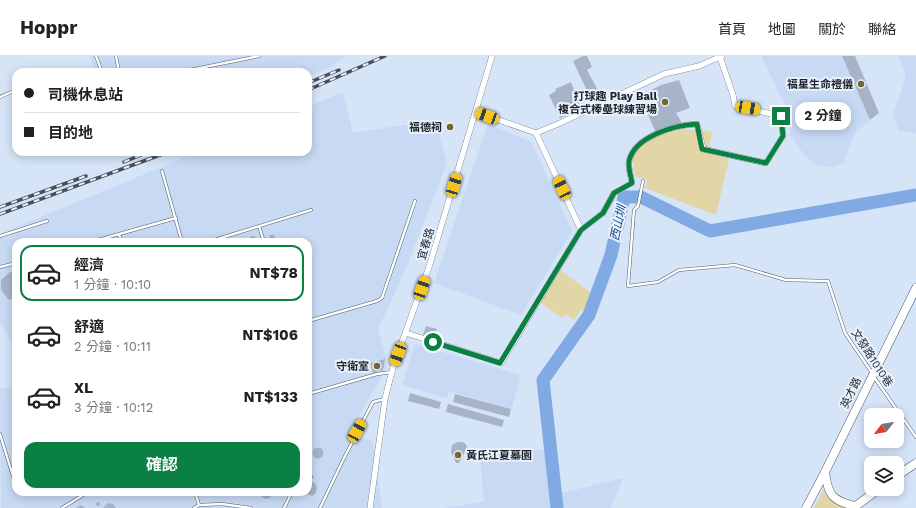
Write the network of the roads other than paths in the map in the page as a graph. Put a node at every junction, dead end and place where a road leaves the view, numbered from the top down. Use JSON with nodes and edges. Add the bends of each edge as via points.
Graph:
{"nodes":[{"id":1,"x":96,"y":56,"type":"edge"},
{"id":2,"x":116,"y":56,"type":"edge"},
{"id":3,"x":259,"y":56,"type":"edge"},
{"id":4,"x":492,"y":56,"type":"edge"},
{"id":5,"x":721,"y":56,"type":"edge"},
{"id":6,"x":100,"y":68,"type":"edge"},
{"id":7,"x":118,"y":68,"type":"edge"},
{"id":8,"x":200,"y":68,"type":"edge"},
{"id":9,"x":12,"y":92,"type":"edge"},
{"id":10,"x":0,"y":97,"type":"edge"},
{"id":11,"x":476,"y":112,"type":"junction"},
{"id":12,"x":536,"y":132,"type":"junction"},
{"id":13,"x":162,"y":171,"type":"dead end"},
{"id":14,"x":643,"y":181,"type":"dead end"},
{"id":15,"x":416,"y":201,"type":"dead end"},
{"id":16,"x":312,"y":210,"type":"dead end"},
{"id":17,"x":176,"y":218,"type":"junction"},
{"id":18,"x":47,"y":221,"type":"dead end"},
{"id":19,"x":259,"y":226,"type":"junction"},
{"id":20,"x":581,"y":230,"type":"junction"},
{"id":21,"x":118,"y":234,"type":"junction"},
{"id":22,"x":0,"y":236,"type":"edge"},
{"id":23,"x":104,"y":238,"type":"edge"},
{"id":24,"x":120,"y":238,"type":"edge"},
{"id":25,"x":181,"y":238,"type":"edge"},
{"id":26,"x":221,"y":238,"type":"edge"},
{"id":27,"x":263,"y":238,"type":"edge"},
{"id":28,"x":12,"y":264,"type":"edge"},
{"id":29,"x":0,"y":267,"type":"edge"},
{"id":30,"x":916,"y":288,"type":"edge"},
{"id":31,"x":312,"y":320,"type":"edge"},
{"id":32,"x":406,"y":333,"type":"junction"},
{"id":33,"x":392,"y":372,"type":"junction"},
{"id":34,"x":873,"y":374,"type":"junction"},
{"id":35,"x":312,"y":393,"type":"edge"},
{"id":36,"x":385,"y":399,"type":"junction"},
{"id":37,"x":0,"y":434,"type":"edge"},
{"id":38,"x":916,"y":437,"type":"edge"},
{"id":39,"x":916,"y":463,"type":"edge"},
{"id":40,"x":904,"y":471,"type":"edge"},
{"id":41,"x":826,"y":472,"type":"junction"},
{"id":42,"x":12,"y":473,"type":"edge"},
{"id":43,"x":82,"y":496,"type":"edge"},
{"id":44,"x":196,"y":496,"type":"edge"},
{"id":45,"x":290,"y":496,"type":"edge"},
{"id":46,"x":869,"y":496,"type":"edge"},
{"id":47,"x":199,"y":506,"type":"junction"},
{"id":48,"x":854,"y":507,"type":"edge"},
{"id":49,"x":62,"y":508,"type":"edge"},
{"id":50,"x":194,"y":508,"type":"edge"},
{"id":51,"x":251,"y":508,"type":"edge"},
{"id":52,"x":284,"y":508,"type":"edge"},
{"id":53,"x":320,"y":508,"type":"edge"},
{"id":54,"x":370,"y":508,"type":"edge"},
{"id":55,"x":806,"y":508,"type":"edge"}],
"edges":[{"from":1,"to":6,"type":"lane"},
{"from":2,"to":7,"type":"lane"},
{"from":3,"to":8,"type":"lane"},
{"from":4,"to":11,"type":"street","name":"宜春路"},
{"from":5,"to":12,"type":"street","via":[[699,66],[664,74]]},
{"from":5,"to":20,"type":"street","via":[[735,106],[781,116],[783,136],[766,163],[702,149],[697,124],[663,132],[650,137],[636,149],[629,162],[632,183],[614,193],[603,213]]},
{"from":9,"to":10,"type":"lane"},
{"from":11,"to":12,"type":"street"},
{"from":11,"to":32,"type":"street","name":"宜春路"},
{"from":12,"to":20,"type":"street"},
{"from":13,"to":17,"type":"lane"},
{"from":14,"to":34,"type":"lane","name":"文發路1010巷","via":[[638,206],[634,210],[628,286],[658,282],[680,270],[736,266],[786,280],[828,281],[845,333]]},
{"from":15,"to":31,"type":"lane","via":[[382,298]]},
{"from":16,"to":19,"type":"lane"},
{"from":17,"to":21,"type":"lane"},
{"from":17,"to":25,"type":"lane"},
{"from":18,"to":22,"type":"lane"},
{"from":19,"to":26,"type":"lane"},
{"from":19,"to":27,"type":"lane"},
{"from":20,"to":32,"type":"street","via":[[500,363]]},
{"from":21,"to":23,"type":"lane"},
{"from":21,"to":24,"type":"lane"},
{"from":28,"to":29,"type":"lane"},
{"from":30,"to":34,"type":"street","name":"英才路"},
{"from":32,"to":33,"type":"street","name":"宜春路"},
{"from":33,"to":35,"type":"lane"},
{"from":33,"to":36,"type":"street","name":"宜春路"},
{"from":34,"to":38,"type":"lane","name":"文發路1010巷"},
{"from":34,"to":41,"type":"street","name":"英才路"},
{"from":36,"to":53,"type":"lane","via":[[373,402]]},
{"from":36,"to":54,"type":"street","name":"宜春路"},
{"from":37,"to":42,"type":"lane"},
{"from":39,"to":40,"type":"street"},
{"from":41,"to":48,"type":"street","via":[[830,494],[836,500]]},
{"from":41,"to":55,"type":"street","name":"英才路"},
{"from":43,"to":49,"type":"lane"},
{"from":44,"to":47,"type":"lane"},
{"from":45,"to":52,"type":"lane"},
{"from":46,"to":48,"type":"street"},
{"from":47,"to":50,"type":"lane"},
{"from":47,"to":51,"type":"lane","via":[[222,504]]}]}
